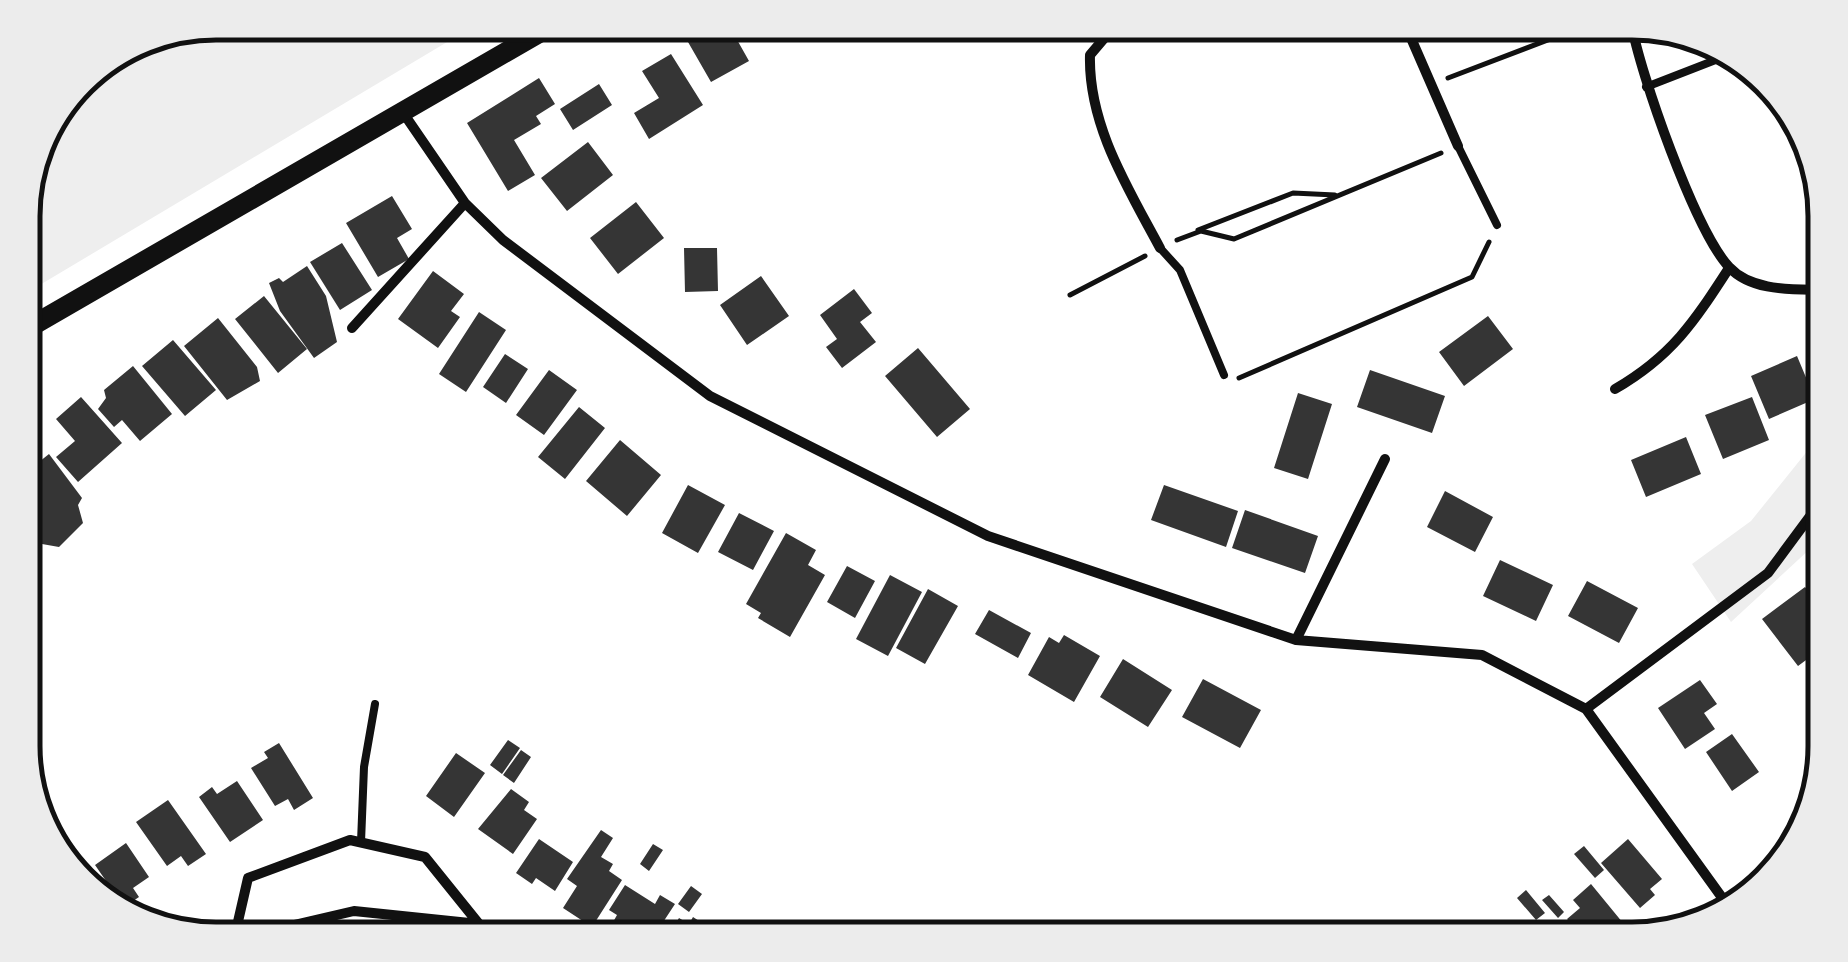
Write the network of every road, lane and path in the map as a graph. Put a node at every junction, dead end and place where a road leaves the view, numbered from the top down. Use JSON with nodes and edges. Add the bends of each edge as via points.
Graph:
{"nodes":[{"id":1,"x":528,"y":40,"type":"edge"},
{"id":2,"x":1103,"y":40,"type":"edge"},
{"id":3,"x":1412,"y":40,"type":"edge"},
{"id":4,"x":1547,"y":40,"type":"edge"},
{"id":5,"x":1635,"y":40,"type":"edge"},
{"id":6,"x":1714,"y":61,"type":"edge"},
{"id":7,"x":1430,"y":84,"type":"junction"},
{"id":8,"x":1646,"y":87,"type":"junction"},
{"id":9,"x":404,"y":114,"type":"junction"},
{"id":10,"x":1458,"y":146,"type":"junction"},
{"id":11,"x":1338,"y":196,"type":"junction"},
{"id":12,"x":465,"y":203,"type":"junction"},
{"id":13,"x":1497,"y":225,"type":"joint"},
{"id":14,"x":1191,"y":233,"type":"junction"},
{"id":15,"x":1160,"y":248,"type":"junction"},
{"id":16,"x":1730,"y":268,"type":"junction"},
{"id":17,"x":1808,"y":289,"type":"edge"},
{"id":18,"x":1070,"y":295,"type":"dead end"},
{"id":19,"x":40,"y":321,"type":"edge"},
{"id":20,"x":352,"y":328,"type":"dead end"},
{"id":21,"x":1224,"y":374,"type":"joint"},
{"id":22,"x":1615,"y":388,"type":"dead end"},
{"id":23,"x":1385,"y":459,"type":"dead end"},
{"id":24,"x":1808,"y":519,"type":"edge"},
{"id":25,"x":1296,"y":640,"type":"junction"},
{"id":26,"x":376,"y":704,"type":"dead end"},
{"id":27,"x":1586,"y":709,"type":"junction"},
{"id":28,"x":361,"y":842,"type":"junction"},
{"id":29,"x":1722,"y":897,"type":"edge"},
{"id":30,"x":238,"y":922,"type":"edge"},
{"id":31,"x":306,"y":922,"type":"edge"},
{"id":32,"x":461,"y":922,"type":"edge"},
{"id":33,"x":477,"y":922,"type":"edge"}],
"edges":[{"from":1,"to":9,"type":"main road"},
{"from":2,"to":15,"type":"street","via":[[1090,55],[1096,119]]},
{"from":3,"to":7,"type":"street"},
{"from":4,"to":7,"type":"path"},
{"from":5,"to":8,"type":"street"},
{"from":6,"to":8,"type":"lane"},
{"from":7,"to":10,"type":"street"},
{"from":8,"to":16,"type":"street"},
{"from":9,"to":12,"type":"street"},
{"from":9,"to":19,"type":"main road"},
{"from":10,"to":11,"type":"path"},
{"from":10,"to":13,"type":"lane"},
{"from":11,"to":14,"type":"path","via":[[1293,193]]},
{"from":11,"to":14,"type":"path","via":[[1234,238]]},
{"from":12,"to":20,"type":"street"},
{"from":12,"to":25,"type":"street","via":[[503,240],[710,396],[988,536]]},
{"from":13,"to":21,"type":"path","via":[[1472,278],[1240,378]]},
{"from":14,"to":15,"type":"path"},
{"from":15,"to":18,"type":"path"},
{"from":15,"to":21,"type":"lane","via":[[1180,270]]},
{"from":16,"to":17,"type":"street","via":[[1770,288]]},
{"from":16,"to":22,"type":"street","via":[[1686,335],[1653,366]]},
{"from":23,"to":25,"type":"street"},
{"from":24,"to":27,"type":"street","via":[[1768,572]]},
{"from":25,"to":27,"type":"street","via":[[1482,655]]},
{"from":26,"to":28,"type":"lane","via":[[364,766]]},
{"from":27,"to":29,"type":"street"},
{"from":28,"to":30,"type":"street","via":[[350,840],[248,878]]},
{"from":28,"to":33,"type":"street","via":[[424,857]]},
{"from":31,"to":32,"type":"street","via":[[354,910]]}]}
